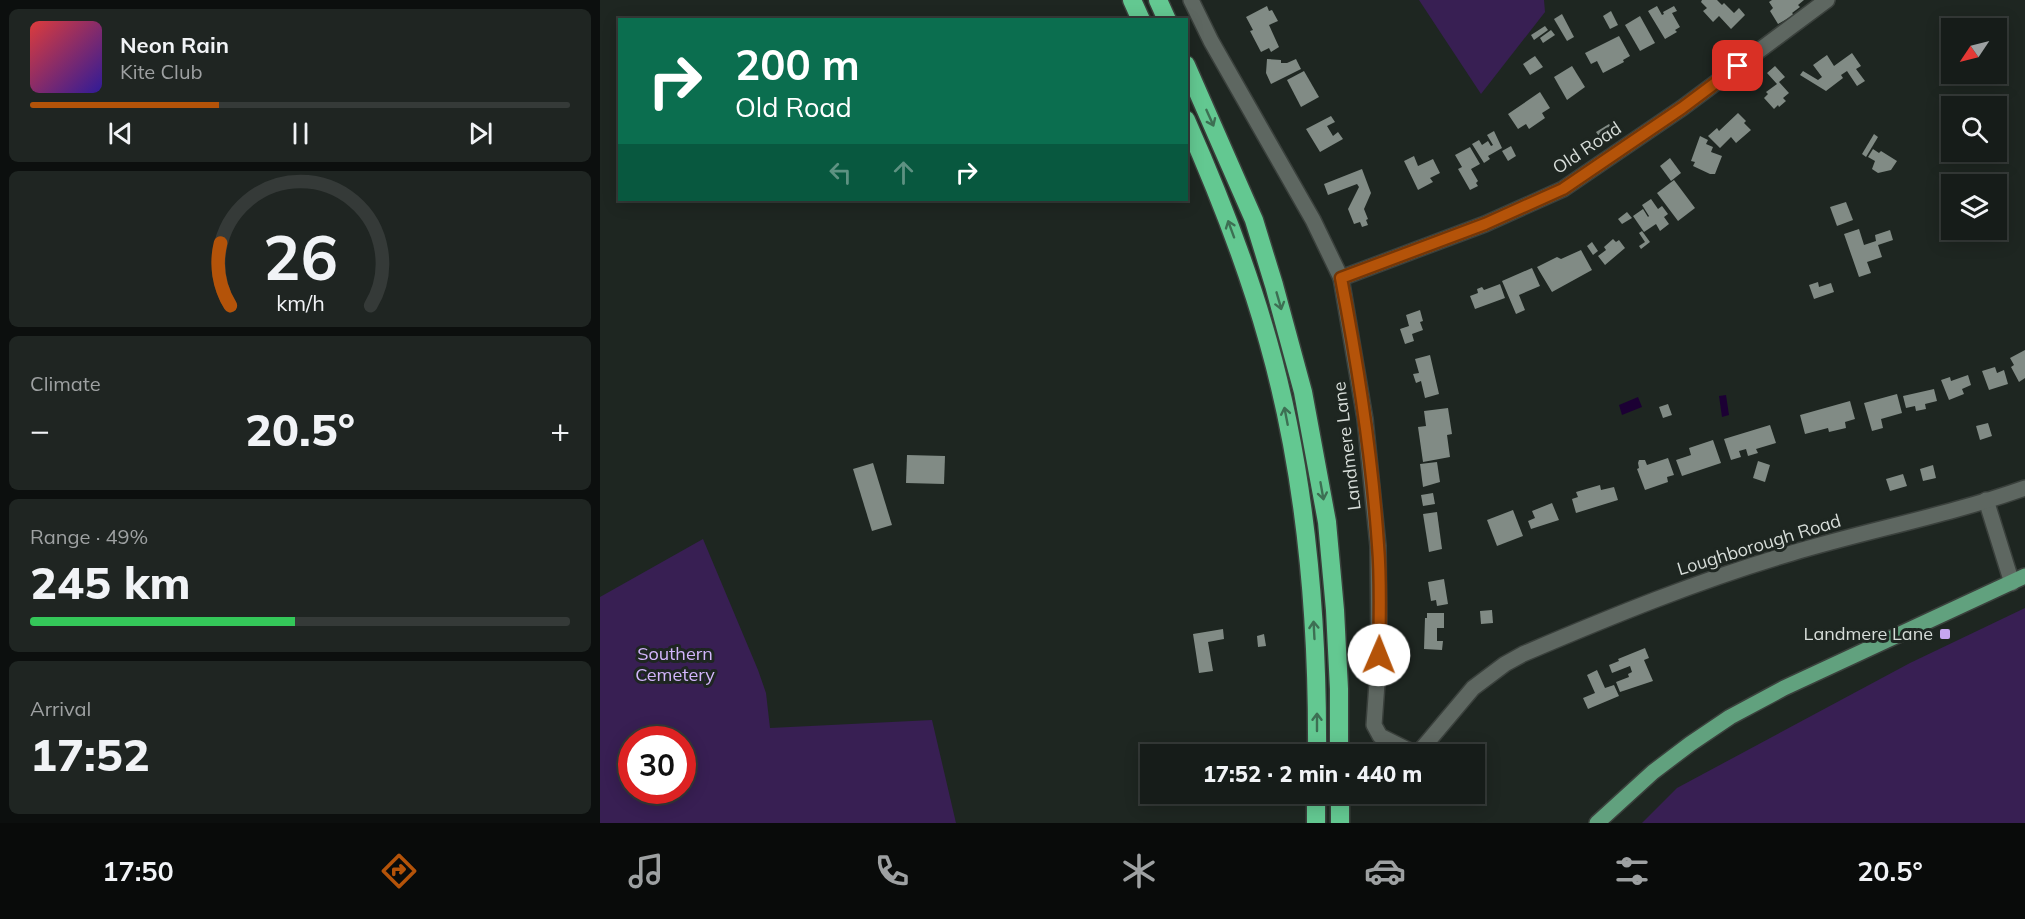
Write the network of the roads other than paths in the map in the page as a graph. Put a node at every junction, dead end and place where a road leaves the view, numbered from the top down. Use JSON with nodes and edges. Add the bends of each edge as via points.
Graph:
{"nodes":[{"id":1,"x":1132,"y":0,"type":"edge"},
{"id":2,"x":1158,"y":0,"type":"edge"},
{"id":3,"x":1191,"y":0,"type":"edge"},
{"id":4,"x":1827,"y":0,"type":"edge"},
{"id":5,"x":1140,"y":18,"type":"edge"},
{"id":6,"x":1166,"y":18,"type":"edge"},
{"id":7,"x":1188,"y":70,"type":"edge"},
{"id":8,"x":1188,"y":125,"type":"edge"},
{"id":9,"x":1341,"y":278,"type":"junction"},
{"id":10,"x":2025,"y":488,"type":"edge"},
{"id":11,"x":1986,"y":500,"type":"junction"},
{"id":12,"x":2018,"y":579,"type":"edge"},
{"id":13,"x":1512,"y":660,"type":"joint"},
{"id":14,"x":1317,"y":744,"type":"edge"},
{"id":15,"x":1339,"y":744,"type":"edge"},
{"id":16,"x":1395,"y":744,"type":"edge"},
{"id":17,"x":1427,"y":744,"type":"edge"},
{"id":18,"x":1316,"y":804,"type":"edge"},
{"id":19,"x":1340,"y":804,"type":"edge"},
{"id":20,"x":1316,"y":823,"type":"edge"},
{"id":21,"x":1340,"y":823,"type":"edge"},
{"id":22,"x":1598,"y":823,"type":"edge"}],
"edges":[{"from":1,"to":5,"type":"highway"},
{"from":2,"to":6,"type":"highway"},
{"from":3,"to":9,"type":"street","name":"Landmere Lane"},
{"from":4,"to":9,"type":"street","name":"Old Road","via":[[1682,108],[1563,189],[1485,224]]},
{"from":7,"to":15,"type":"highway","one_way":true,"via":[[1254,220],[1303,392],[1327,522],[1336,622]]},
{"from":14,"to":8,"type":"highway","one_way":true,"via":[[1313,613],[1304,525],[1282,397],[1248,277]]},
{"from":9,"to":16,"type":"street","name":"Landmere Lane","via":[[1365,418],[1378,546],[1379,655],[1374,725],[1380,736]]},
{"from":10,"to":11,"type":"street","name":"Loughborough Road"},
{"from":11,"to":12,"type":"street"},
{"from":11,"to":13,"type":"street","name":"Loughborough Road","via":[[1794,552],[1705,581]]},
{"from":12,"to":22,"type":"main road","via":[[1730,717],[1653,772]]},
{"from":13,"to":17,"type":"street","name":"Landmere Lane","via":[[1473,688]]},
{"from":18,"to":20,"type":"highway"},
{"from":19,"to":21,"type":"highway"}]}
